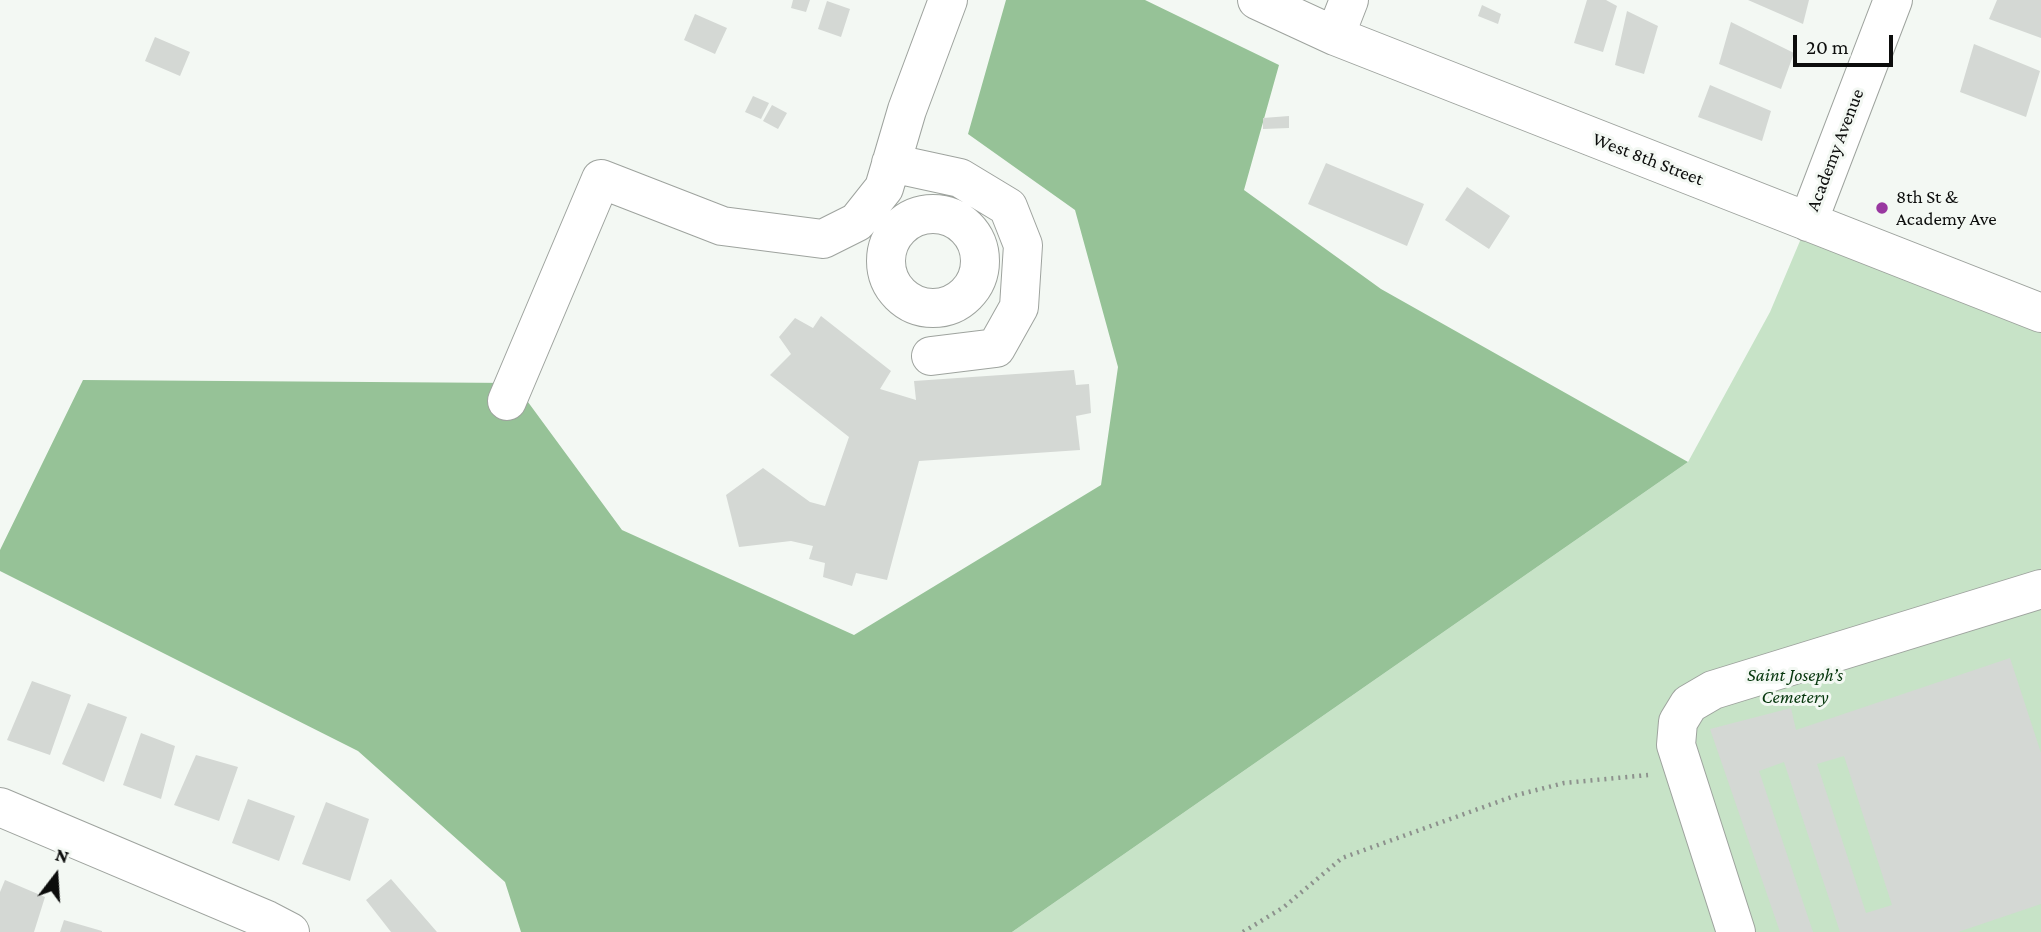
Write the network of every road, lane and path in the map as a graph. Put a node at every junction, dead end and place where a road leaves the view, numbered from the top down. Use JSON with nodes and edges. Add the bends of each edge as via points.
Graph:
{"nodes":[{"id":1,"x":948,"y":0,"type":"edge"},
{"id":2,"x":1257,"y":0,"type":"edge"},
{"id":3,"x":1349,"y":0,"type":"edge"},
{"id":4,"x":1893,"y":0,"type":"edge"},
{"id":5,"x":1335,"y":36,"type":"junction"},
{"id":6,"x":884,"y":180,"type":"junction"},
{"id":7,"x":1808,"y":222,"type":"junction"},
{"id":8,"x":904,"y":223,"type":"dead end"},
{"id":9,"x":2041,"y":313,"type":"edge"},
{"id":10,"x":932,"y":356,"type":"dead end"},
{"id":11,"x":507,"y":401,"type":"dead end"},
{"id":12,"x":2041,"y":589,"type":"edge"},
{"id":13,"x":1682,"y":763,"type":"junction"},
{"id":14,"x":0,"y":807,"type":"edge"},
{"id":15,"x":290,"y":932,"type":"edge"},
{"id":16,"x":1243,"y":932,"type":"edge"},
{"id":17,"x":1736,"y":932,"type":"edge"}],
"edges":[{"from":1,"to":6,"type":"street"},
{"from":2,"to":5,"type":"street","name":"West 8th Street"},
{"from":3,"to":5,"type":"street"},
{"from":4,"to":7,"type":"street","name":"Academy Avenue"},
{"from":5,"to":7,"type":"street","name":"West 8th Street"},
{"from":6,"to":8,"type":"street"},
{"from":6,"to":10,"type":"street","via":[[960,178],[1008,207],[1023,245],[1019,307],[996,348]]},
{"from":6,"to":11,"type":"street","via":[[857,222],[823,239],[722,226],[601,179]]},
{"from":7,"to":9,"type":"street","name":"West 8th Street"},
{"from":12,"to":13,"type":"street","via":[[1713,690],[1689,704],[1678,722],[1676,745]]},
{"from":13,"to":16,"type":"path","via":[[1645,776],[1564,783],[1517,795],[1342,858],[1284,907]]},
{"from":13,"to":17,"type":"street"},
{"from":14,"to":15,"type":"street"}]}
